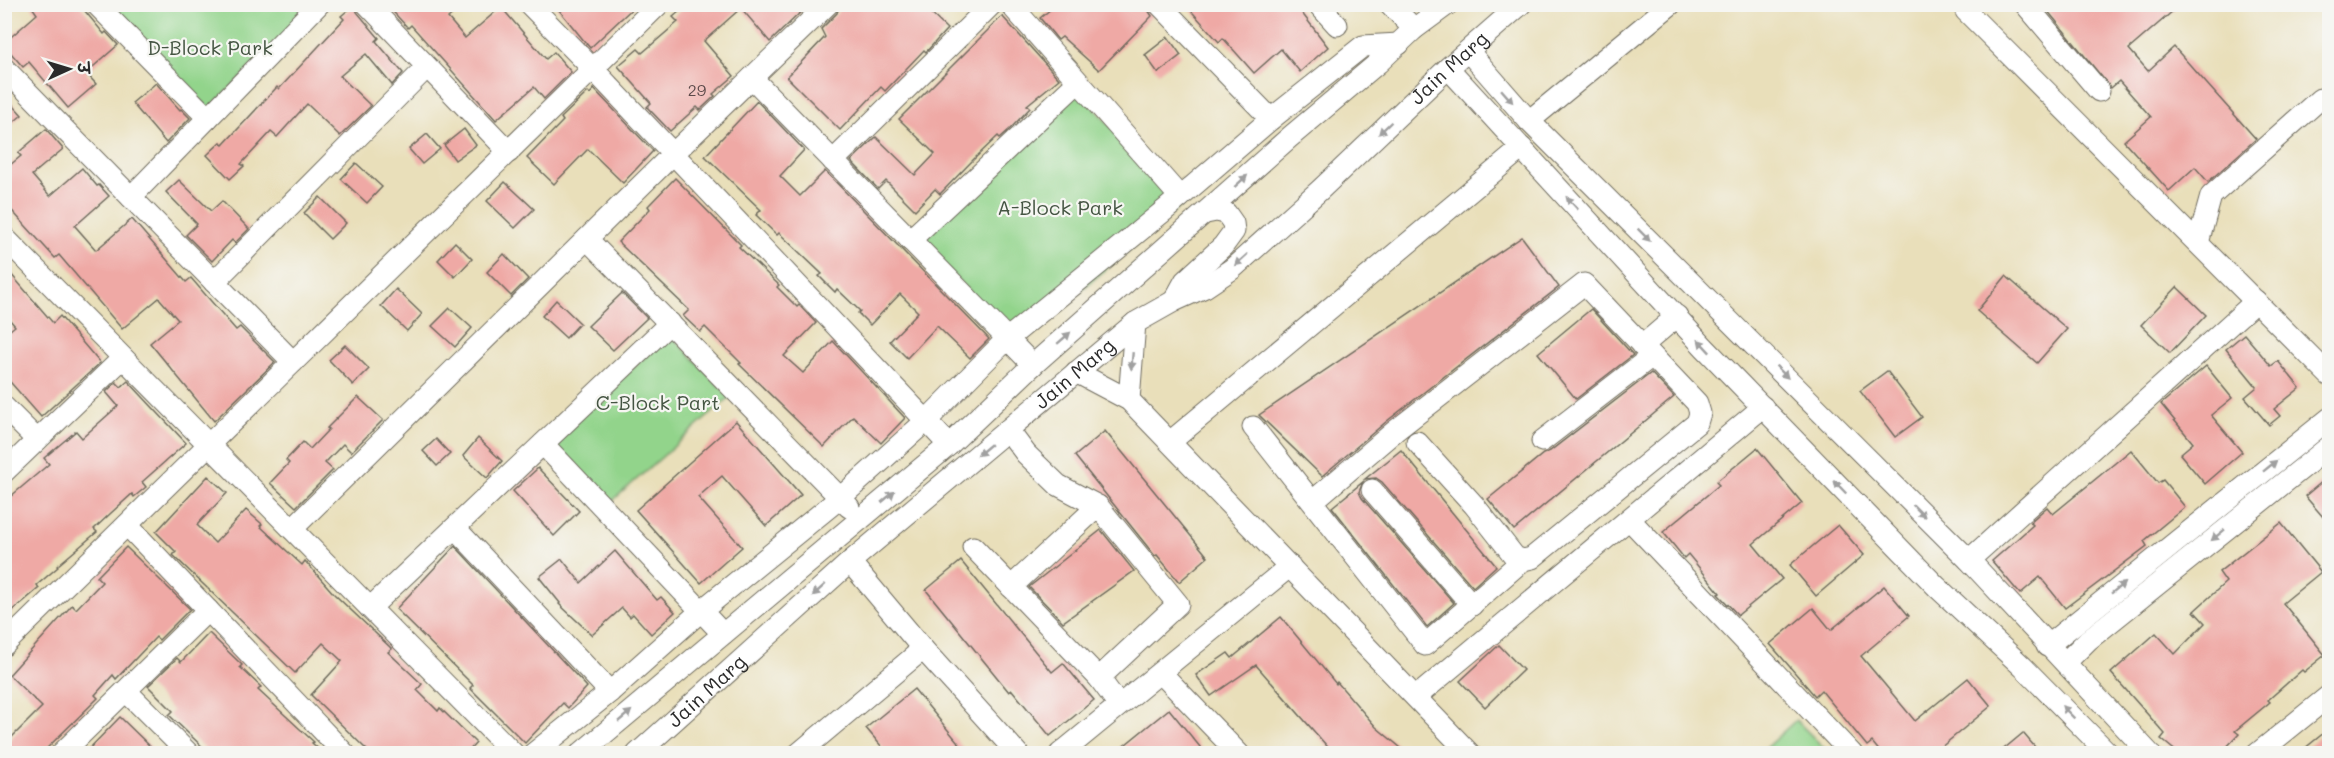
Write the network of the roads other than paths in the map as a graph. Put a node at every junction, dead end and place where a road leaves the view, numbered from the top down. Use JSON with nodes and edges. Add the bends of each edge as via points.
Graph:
{"nodes":[{"id":1,"x":96,"y":4,"type":"edge"},
{"id":2,"x":319,"y":4,"type":"edge"},
{"id":3,"x":367,"y":4,"type":"edge"},
{"id":4,"x":530,"y":4,"type":"edge"},
{"id":5,"x":659,"y":4,"type":"edge"},
{"id":6,"x":828,"y":4,"type":"edge"},
{"id":7,"x":993,"y":4,"type":"edge"},
{"id":8,"x":1010,"y":4,"type":"edge"},
{"id":9,"x":1159,"y":4,"type":"edge"},
{"id":10,"x":1318,"y":4,"type":"edge"},
{"id":11,"x":1390,"y":4,"type":"edge"},
{"id":12,"x":1521,"y":4,"type":"edge"},
{"id":13,"x":1671,"y":4,"type":"edge"},
{"id":14,"x":1963,"y":4,"type":"edge"},
{"id":15,"x":2025,"y":4,"type":"edge"},
{"id":16,"x":1436,"y":8,"type":"edge"},
{"id":17,"x":1337,"y":25,"type":"dead end"},
{"id":18,"x":1414,"y":29,"type":"junction"},
{"id":19,"x":1399,"y":44,"type":"junction"},
{"id":20,"x":1469,"y":52,"type":"junction"},
{"id":21,"x":426,"y":67,"type":"junction"},
{"id":22,"x":4,"y":68,"type":"edge"},
{"id":23,"x":1448,"y":68,"type":"junction"},
{"id":24,"x":593,"y":69,"type":"junction"},
{"id":25,"x":752,"y":78,"type":"junction"},
{"id":26,"x":1078,"y":82,"type":"junction"},
{"id":27,"x":2099,"y":91,"type":"dead end"},
{"id":28,"x":2319,"y":99,"type":"dead end"},
{"id":29,"x":208,"y":118,"type":"junction"},
{"id":30,"x":1271,"y":119,"type":"junction"},
{"id":31,"x":1529,"y":121,"type":"junction"},
{"id":32,"x":1522,"y":148,"type":"junction"},
{"id":33,"x":509,"y":152,"type":"junction"},
{"id":34,"x":673,"y":154,"type":"junction"},
{"id":35,"x":833,"y":161,"type":"junction"},
{"id":36,"x":131,"y":196,"type":"junction"},
{"id":37,"x":1180,"y":197,"type":"junction"},
{"id":38,"x":1206,"y":213,"type":"junction"},
{"id":39,"x":4,"y":237,"type":"edge"},
{"id":40,"x":587,"y":239,"type":"junction"},
{"id":41,"x":910,"y":240,"type":"junction"},
{"id":42,"x":2199,"y":243,"type":"junction"},
{"id":43,"x":214,"y":282,"type":"junction"},
{"id":44,"x":1174,"y":301,"type":"junction"},
{"id":45,"x":2256,"y":301,"type":"junction"},
{"id":46,"x":1677,"y":316,"type":"junction"},
{"id":47,"x":1135,"y":323,"type":"junction"},
{"id":48,"x":670,"y":324,"type":"junction"},
{"id":49,"x":1007,"y":339,"type":"junction"},
{"id":50,"x":1647,"y":351,"type":"junction"},
{"id":51,"x":123,"y":358,"type":"junction"},
{"id":52,"x":293,"y":362,"type":"junction"},
{"id":53,"x":1033,"y":365,"type":"junction"},
{"id":54,"x":1076,"y":372,"type":"junction"},
{"id":55,"x":2330,"y":376,"type":"edge"},
{"id":56,"x":1129,"y":400,"type":"junction"},
{"id":57,"x":4,"y":407,"type":"edge"},
{"id":58,"x":1763,"y":407,"type":"junction"},
{"id":59,"x":2330,"y":418,"type":"edge"},
{"id":60,"x":926,"y":421,"type":"junction"},
{"id":61,"x":1253,"y":427,"type":"dead end"},
{"id":62,"x":1008,"y":430,"type":"junction"},
{"id":63,"x":37,"y":441,"type":"junction"},
{"id":64,"x":1542,"y":441,"type":"dead end"},
{"id":65,"x":1170,"y":442,"type":"junction"},
{"id":66,"x":1417,"y":442,"type":"dead end"},
{"id":67,"x":209,"y":444,"type":"junction"},
{"id":68,"x":543,"y":444,"type":"junction"},
{"id":69,"x":949,"y":445,"type":"junction"},
{"id":70,"x":2330,"y":446,"type":"edge"},
{"id":71,"x":4,"y":472,"type":"edge"},
{"id":72,"x":1372,"y":490,"type":"dead end"},
{"id":73,"x":840,"y":498,"type":"junction"},
{"id":74,"x":1313,"y":501,"type":"junction"},
{"id":75,"x":1098,"y":506,"type":"junction"},
{"id":76,"x":861,"y":519,"type":"junction"},
{"id":77,"x":1630,"y":520,"type":"junction"},
{"id":78,"x":127,"y":525,"type":"junction"},
{"id":79,"x":454,"y":528,"type":"junction"},
{"id":80,"x":292,"y":529,"type":"junction"},
{"id":81,"x":973,"y":547,"type":"dead end"},
{"id":82,"x":1523,"y":560,"type":"junction"},
{"id":83,"x":1969,"y":560,"type":"junction"},
{"id":84,"x":850,"y":562,"type":"junction"},
{"id":85,"x":1290,"y":566,"type":"junction"},
{"id":86,"x":1011,"y":587,"type":"junction"},
{"id":87,"x":1472,"y":605,"type":"junction"},
{"id":88,"x":370,"y":608,"type":"junction"},
{"id":89,"x":208,"y":610,"type":"junction"},
{"id":90,"x":701,"y":611,"type":"junction"},
{"id":91,"x":723,"y":634,"type":"junction"},
{"id":92,"x":4,"y":645,"type":"edge"},
{"id":93,"x":923,"y":650,"type":"junction"},
{"id":94,"x":2057,"y":654,"type":"junction"},
{"id":95,"x":1161,"y":673,"type":"junction"},
{"id":96,"x":1099,"y":678,"type":"junction"},
{"id":97,"x":2035,"y":680,"type":"junction"},
{"id":98,"x":126,"y":691,"type":"junction"},
{"id":99,"x":610,"y":692,"type":"junction"},
{"id":100,"x":2330,"y":695,"type":"edge"},
{"id":101,"x":1416,"y":697,"type":"junction"},
{"id":102,"x":1119,"y":705,"type":"junction"},
{"id":103,"x":61,"y":753,"type":"edge"},
{"id":104,"x":189,"y":753,"type":"edge"},
{"id":105,"x":345,"y":753,"type":"edge"},
{"id":106,"x":514,"y":753,"type":"edge"},
{"id":107,"x":533,"y":753,"type":"edge"},
{"id":108,"x":580,"y":753,"type":"edge"},
{"id":109,"x":637,"y":753,"type":"edge"},
{"id":110,"x":798,"y":753,"type":"edge"},
{"id":111,"x":1018,"y":753,"type":"edge"},
{"id":112,"x":1060,"y":753,"type":"edge"},
{"id":113,"x":1239,"y":753,"type":"edge"},
{"id":114,"x":1470,"y":753,"type":"edge"},
{"id":115,"x":1852,"y":753,"type":"edge"},
{"id":116,"x":2109,"y":753,"type":"edge"},
{"id":117,"x":2151,"y":753,"type":"edge"},
{"id":118,"x":2257,"y":753,"type":"edge"}],
"edges":[{"from":1,"to":29,"type":"street"},
{"from":2,"to":29,"type":"street"},
{"from":3,"to":21,"type":"street"},
{"from":4,"to":24,"type":"street"},
{"from":5,"to":24,"type":"street"},
{"from":6,"to":25,"type":"street"},
{"from":7,"to":35,"type":"street"},
{"from":8,"to":26,"type":"street"},
{"from":9,"to":30,"type":"street"},
{"from":10,"to":17,"type":"street"},
{"from":11,"to":18,"type":"street"},
{"from":12,"to":20,"type":"street","name":"Jain Marg"},
{"from":13,"to":31,"type":"street"},
{"from":14,"to":42,"type":"street"},
{"from":15,"to":27,"type":"street"},
{"from":16,"to":18,"type":"street","name":"Jain Marg"},
{"from":18,"to":19,"type":"street","name":"Jain Marg"},
{"from":19,"to":30,"type":"street","via":[[1363,46]]},
{"from":38,"to":19,"type":"street","name":"Jain Marg","one_way":true},
{"from":20,"to":23,"type":"street","name":"Jain Marg"},
{"from":20,"to":31,"type":"street","one_way":true},
{"from":21,"to":33,"type":"street"},
{"from":21,"to":43,"type":"street"},
{"from":22,"to":36,"type":"street"},
{"from":23,"to":32,"type":"street"},
{"from":23,"to":44,"type":"street","name":"Jain Marg","one_way":true,"via":[[1232,268],[1205,287]]},
{"from":24,"to":33,"type":"street"},
{"from":24,"to":34,"type":"street"},
{"from":25,"to":34,"type":"street"},
{"from":25,"to":35,"type":"street"},
{"from":26,"to":37,"type":"street"},
{"from":26,"to":41,"type":"street"},
{"from":28,"to":42,"type":"street","via":[[2211,196]]},
{"from":29,"to":36,"type":"street"},
{"from":30,"to":37,"type":"street"},
{"from":31,"to":83,"type":"street","one_way":true},
{"from":46,"to":32,"type":"street","one_way":true},
{"from":32,"to":65,"type":"street"},
{"from":33,"to":52,"type":"street"},
{"from":34,"to":40,"type":"street"},
{"from":34,"to":60,"type":"street"},
{"from":35,"to":41,"type":"street"},
{"from":36,"to":43,"type":"street"},
{"from":37,"to":49,"type":"street"},
{"from":38,"to":44,"type":"street","via":[[1226,213],[1234,231],[1185,281]]},
{"from":53,"to":38,"type":"street","name":"Jain Marg","one_way":true},
{"from":39,"to":51,"type":"street"},
{"from":40,"to":48,"type":"street"},
{"from":40,"to":80,"type":"street"},
{"from":41,"to":49,"type":"street"},
{"from":42,"to":45,"type":"street"},
{"from":43,"to":52,"type":"street"},
{"from":44,"to":47,"type":"street","name":"Jain Marg"},
{"from":45,"to":55,"type":"street"},
{"from":45,"to":83,"type":"street"},
{"from":46,"to":50,"type":"street"},
{"from":58,"to":46,"type":"street","one_way":true},
{"from":47,"to":54,"type":"street","name":"Jain Marg"},
{"from":47,"to":56,"type":"street","one_way":true},
{"from":48,"to":68,"type":"street"},
{"from":48,"to":73,"type":"street"},
{"from":49,"to":53,"type":"street"},
{"from":49,"to":60,"type":"street"},
{"from":50,"to":64,"type":"street"},
{"from":50,"to":74,"type":"street","via":[[1584,284],[1395,431]]},
{"from":50,"to":82,"type":"street","via":[[1697,403],[1697,423],[1532,558]]},
{"from":51,"to":63,"type":"street"},
{"from":51,"to":67,"type":"street"},
{"from":52,"to":67,"type":"street"},
{"from":53,"to":69,"type":"street","name":"Jain Marg"},
{"from":54,"to":56,"type":"street"},
{"from":54,"to":62,"type":"street","name":"Jain Marg"},
{"from":56,"to":65,"type":"street"},
{"from":57,"to":63,"type":"street"},
{"from":58,"to":77,"type":"street"},
{"from":97,"to":58,"type":"street","one_way":true,"via":[[1937,587]]},
{"from":94,"to":59,"type":"street","one_way":true},
{"from":60,"to":69,"type":"street"},
{"from":60,"to":73,"type":"street"},
{"from":61,"to":74,"type":"street"},
{"from":62,"to":75,"type":"street","via":[[1058,485]]},
{"from":62,"to":84,"type":"street","name":"Jain Marg","one_way":true},
{"from":63,"to":71,"type":"street"},
{"from":65,"to":85,"type":"street"},
{"from":66,"to":82,"type":"street","via":[[1515,557]]},
{"from":67,"to":78,"type":"street"},
{"from":67,"to":80,"type":"street"},
{"from":68,"to":79,"type":"street"},
{"from":68,"to":90,"type":"street"},
{"from":76,"to":69,"type":"street","name":"Jain Marg","one_way":true},
{"from":70,"to":94,"type":"street","one_way":true,"via":[[2088,639]]},
{"from":72,"to":87,"type":"street"},
{"from":73,"to":76,"type":"street"},
{"from":73,"to":90,"type":"street"},
{"from":74,"to":87,"type":"street","via":[[1425,645]]},
{"from":75,"to":86,"type":"street"},
{"from":75,"to":96,"type":"street","via":[[1178,604]]},
{"from":76,"to":91,"type":"street","name":"Jain Marg"},
{"from":77,"to":101,"type":"street"},
{"from":77,"to":115,"type":"street"},
{"from":78,"to":89,"type":"street"},
{"from":78,"to":92,"type":"street"},
{"from":79,"to":88,"type":"street"},
{"from":79,"to":99,"type":"street"},
{"from":80,"to":88,"type":"street"},
{"from":81,"to":86,"type":"street"},
{"from":82,"to":87,"type":"street"},
{"from":83,"to":94,"type":"street"},
{"from":84,"to":93,"type":"street"},
{"from":84,"to":109,"type":"street","name":"Jain Marg","one_way":true},
{"from":85,"to":95,"type":"street"},
{"from":85,"to":101,"type":"street"},
{"from":86,"to":96,"type":"street"},
{"from":88,"to":106,"type":"street"},
{"from":89,"to":98,"type":"street"},
{"from":89,"to":105,"type":"street"},
{"from":90,"to":91,"type":"street"},
{"from":90,"to":99,"type":"street"},
{"from":108,"to":91,"type":"street","name":"Jain Marg","one_way":true},
{"from":93,"to":110,"type":"street"},
{"from":93,"to":111,"type":"street"},
{"from":94,"to":97,"type":"street"},
{"from":94,"to":117,"type":"street"},
{"from":95,"to":102,"type":"street"},
{"from":95,"to":113,"type":"street"},
{"from":96,"to":102,"type":"street"},
{"from":116,"to":97,"type":"street","one_way":true},
{"from":98,"to":103,"type":"street"},
{"from":98,"to":104,"type":"street"},
{"from":99,"to":107,"type":"street"},
{"from":100,"to":118,"type":"street"},
{"from":101,"to":114,"type":"street"},
{"from":102,"to":112,"type":"street"}]}
